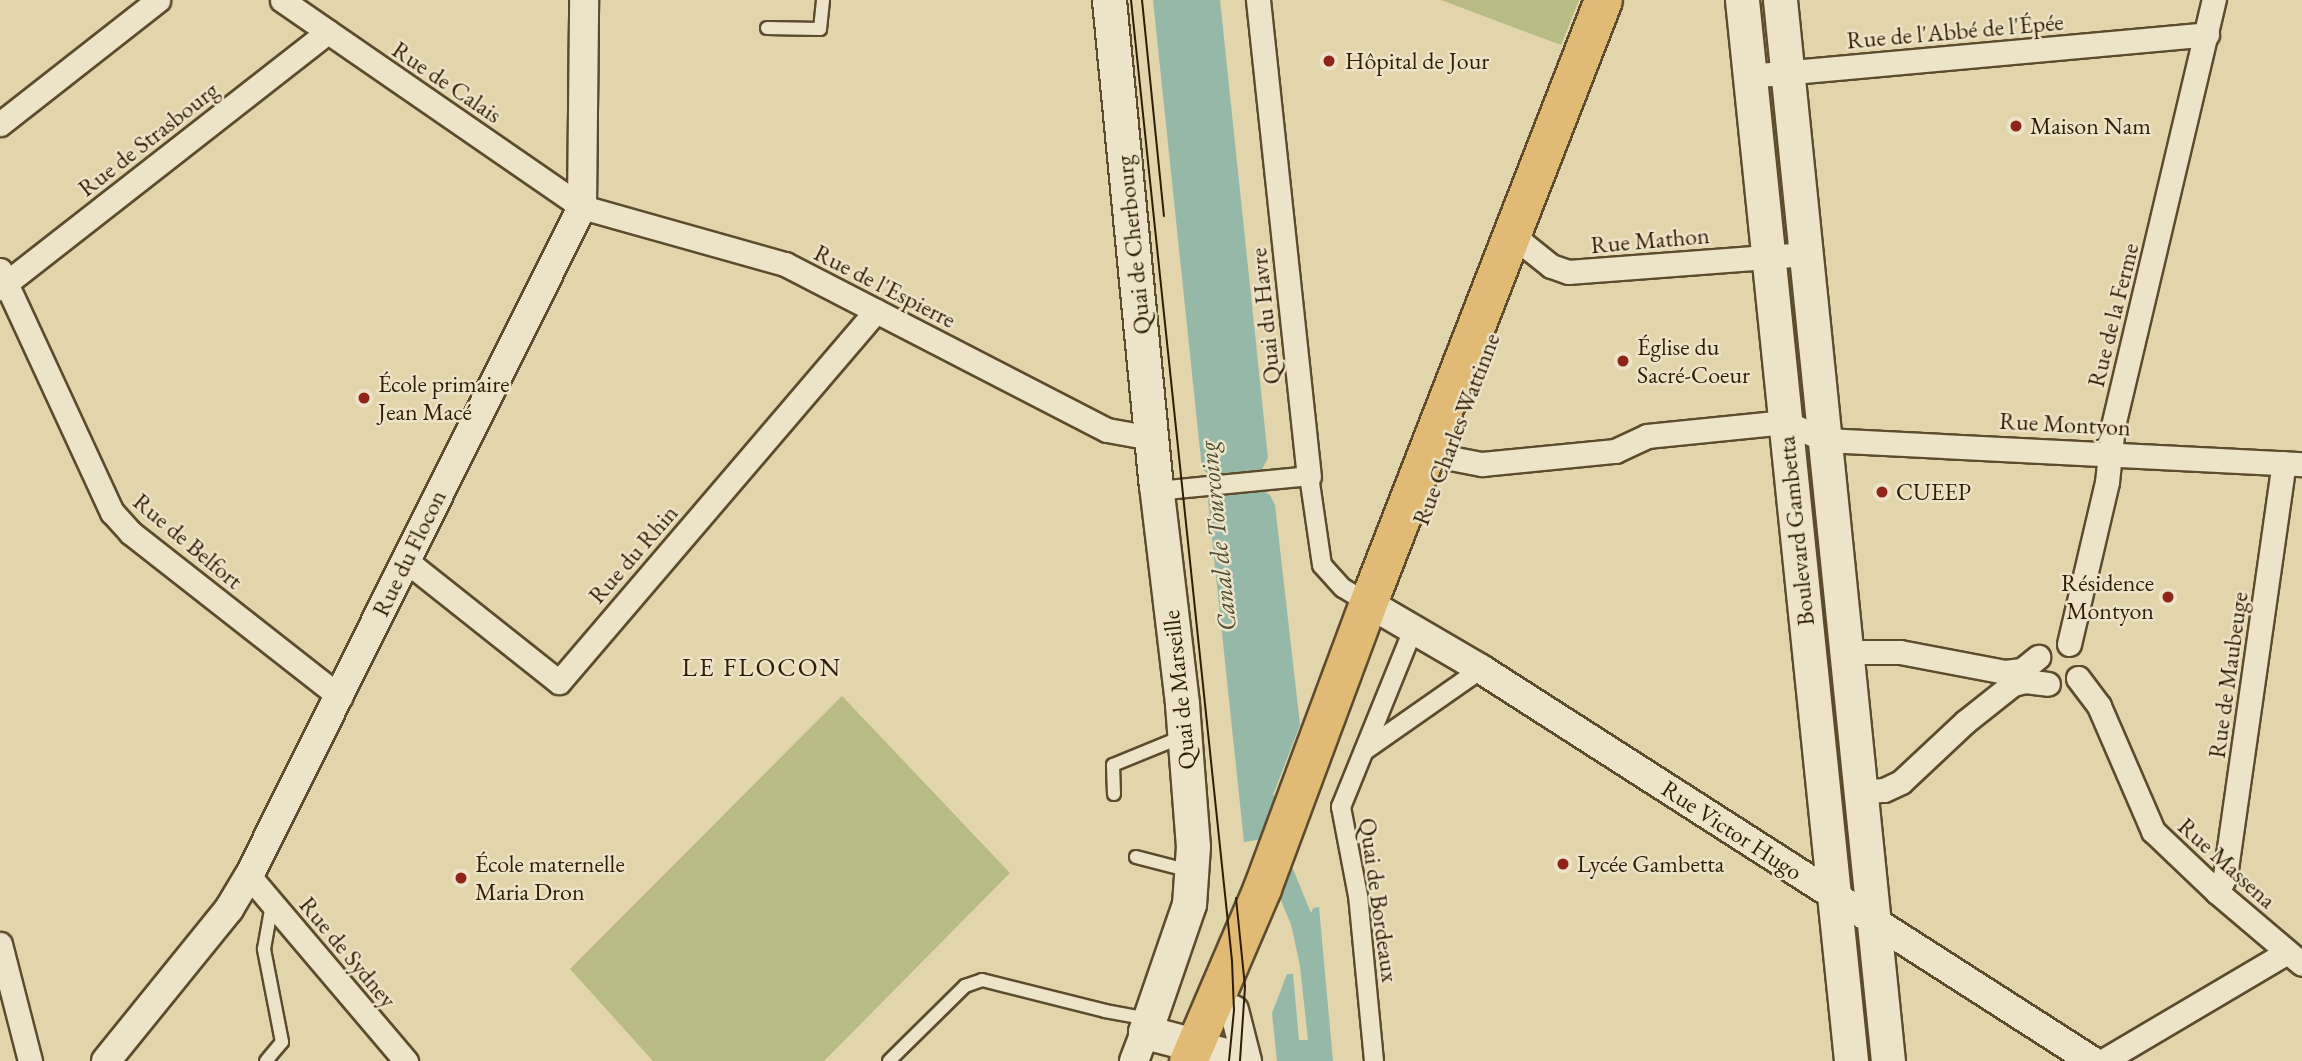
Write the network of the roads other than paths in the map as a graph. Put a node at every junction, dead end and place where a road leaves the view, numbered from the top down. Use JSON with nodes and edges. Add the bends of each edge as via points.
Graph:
{"nodes":[{"id":1,"x":158,"y":0,"type":"edge"},
{"id":2,"x":282,"y":0,"type":"edge"},
{"id":3,"x":584,"y":0,"type":"edge"},
{"id":4,"x":823,"y":0,"type":"edge"},
{"id":5,"x":1109,"y":0,"type":"edge"},
{"id":6,"x":1258,"y":0,"type":"edge"},
{"id":7,"x":1603,"y":0,"type":"edge"},
{"id":8,"x":1623,"y":0,"type":"edge"},
{"id":9,"x":1742,"y":0,"type":"edge"},
{"id":10,"x":1780,"y":0,"type":"edge"},
{"id":11,"x":2214,"y":0,"type":"edge"},
{"id":12,"x":767,"y":28,"type":"dead end"},
{"id":13,"x":328,"y":32,"type":"junction"},
{"id":14,"x":2207,"y":34,"type":"junction"},
{"id":15,"x":1788,"y":73,"type":"junction"},
{"id":16,"x":1749,"y":76,"type":"junction"},
{"id":17,"x":0,"y":124,"type":"edge"},
{"id":18,"x":582,"y":207,"type":"junction"},
{"id":19,"x":1519,"y":240,"type":"junction"},
{"id":20,"x":1806,"y":254,"type":"junction"},
{"id":21,"x":1768,"y":257,"type":"junction"},
{"id":22,"x":2,"y":281,"type":"edge"},
{"id":23,"x":876,"y":311,"type":"junction"},
{"id":24,"x":1785,"y":422,"type":"junction"},
{"id":25,"x":1152,"y":438,"type":"junction"},
{"id":26,"x":1825,"y":440,"type":"junction"},
{"id":27,"x":2110,"y":452,"type":"junction"},
{"id":28,"x":1445,"y":457,"type":"junction"},
{"id":29,"x":2293,"y":464,"type":"edge"},
{"id":30,"x":1309,"y":476,"type":"junction"},
{"id":31,"x":1157,"y":491,"type":"junction"},
{"id":32,"x":405,"y":559,"type":"junction"},
{"id":33,"x":1389,"y":615,"type":"junction"},
{"id":34,"x":2069,"y":644,"type":"junction"},
{"id":35,"x":1846,"y":652,"type":"junction"},
{"id":36,"x":2038,"y":657,"type":"junction"},
{"id":37,"x":1954,"y":663,"type":"junction"},
{"id":38,"x":1481,"y":669,"type":"junction"},
{"id":39,"x":2078,"y":678,"type":"junction"},
{"id":40,"x":2048,"y":684,"type":"junction"},
{"id":41,"x":340,"y":697,"type":"junction"},
{"id":42,"x":1965,"y":722,"type":"junction"},
{"id":43,"x":1185,"y":736,"type":"junction"},
{"id":44,"x":1364,"y":751,"type":"junction"},
{"id":45,"x":1860,"y":792,"type":"junction"},
{"id":46,"x":1114,"y":794,"type":"dead end"},
{"id":47,"x":1136,"y":857,"type":"dead end"},
{"id":48,"x":250,"y":876,"type":"junction"},
{"id":49,"x":1193,"y":881,"type":"junction"},
{"id":50,"x":2217,"y":892,"type":"junction"},
{"id":51,"x":1833,"y":895,"type":"junction"},
{"id":52,"x":272,"y":904,"type":"junction"},
{"id":53,"x":1873,"y":919,"type":"junction"},
{"id":54,"x":0,"y":944,"type":"edge"},
{"id":55,"x":2295,"y":958,"type":"edge"},
{"id":56,"x":1142,"y":1037,"type":"edge"},
{"id":57,"x":1216,"y":1057,"type":"edge"},
{"id":58,"x":30,"y":1061,"type":"edge"},
{"id":59,"x":106,"y":1061,"type":"edge"},
{"id":60,"x":267,"y":1061,"type":"edge"},
{"id":61,"x":406,"y":1061,"type":"edge"},
{"id":62,"x":889,"y":1061,"type":"edge"},
{"id":63,"x":1374,"y":1061,"type":"edge"},
{"id":64,"x":1851,"y":1061,"type":"edge"},
{"id":65,"x":1888,"y":1061,"type":"edge"},
{"id":66,"x":2092,"y":1061,"type":"edge"},
{"id":67,"x":2103,"y":1061,"type":"edge"}],
"edges":[{"from":1,"to":17,"type":"street"},
{"from":2,"to":13,"type":"street","name":"Rue de Calais"},
{"from":3,"to":18,"type":"street","name":"Rue du Flocon"},
{"from":4,"to":12,"type":"lane","via":[[820,29]]},
{"from":5,"to":25,"type":"main road","name":"Quai de Cherbourg"},
{"from":6,"to":30,"type":"street","name":"Quai du Havre"},
{"from":7,"to":19,"type":"main road","name":"Rue Charles Wattinne"},
{"from":8,"to":19,"type":"main road","name":"Rue Charles Wattinne"},
{"from":9,"to":16,"type":"main road","name":"Boulevard Gambetta"},
{"from":10,"to":15,"type":"main road","name":"Boulevard Gambetta"},
{"from":11,"to":14,"type":"street","name":"Rue de la Ferme"},
{"from":13,"to":18,"type":"street","name":"Rue de Calais"},
{"from":13,"to":22,"type":"street","name":"Rue de Strasbourg"},
{"from":14,"to":15,"type":"street","name":"Rue de l'Abbé de l'Épée"},
{"from":14,"to":27,"type":"street","name":"Rue de la Ferme"},
{"from":15,"to":16,"type":"street","name":"Rue de l'Abbé de l'Épée"},
{"from":15,"to":20,"type":"main road","name":"Boulevard Gambetta"},
{"from":16,"to":21,"type":"main road","name":"Boulevard Gambetta"},
{"from":18,"to":23,"type":"street","name":"Rue de l'Espierre","via":[[772,259]]},
{"from":18,"to":32,"type":"street","name":"Rue du Flocon"},
{"from":19,"to":21,"type":"street","name":"Rue Mathon","via":[[1551,266],[1568,272]]},
{"from":19,"to":28,"type":"main road","name":"Rue Charles Wattinne"},
{"from":19,"to":33,"type":"main road","name":"Rue Charles Wattinne"},
{"from":20,"to":21,"type":"street","name":"Rue Mathon"},
{"from":20,"to":26,"type":"main road","name":"Boulevard Gambetta"},
{"from":21,"to":24,"type":"main road","name":"Boulevard Gambetta"},
{"from":22,"to":41,"type":"street","name":"Rue de Belfort","via":[[116,518]]},
{"from":23,"to":25,"type":"street","name":"Rue de l'Espierre","via":[[1107,430]]},
{"from":23,"to":32,"type":"street","name":"Rue du Rhin","via":[[559,682]]},
{"from":24,"to":26,"type":"street"},
{"from":24,"to":28,"type":"street","via":[[1647,436],[1615,451],[1474,464]]},
{"from":24,"to":51,"type":"main road","name":"Boulevard Gambetta"},
{"from":25,"to":31,"type":"main road","name":"Quai de Cherbourg"},
{"from":26,"to":27,"type":"street","name":"Rue Montyon"},
{"from":26,"to":35,"type":"main road","name":"Boulevard Gambetta"},
{"from":27,"to":29,"type":"street","name":"Rue Montyon"},
{"from":27,"to":34,"type":"street","name":"Rue de la Ferme"},
{"from":28,"to":33,"type":"main road","name":"Rue Charles Wattinne"},
{"from":29,"to":50,"type":"street","name":"Rue de Maubeuge","via":[[2225,876]]},
{"from":30,"to":31,"type":"street"},
{"from":30,"to":33,"type":"street","name":"Quai du Havre","via":[[1322,565],[1343,588]]},
{"from":31,"to":43,"type":"main road","name":"Quai de Marseille"},
{"from":32,"to":41,"type":"street","name":"Rue du Flocon"},
{"from":33,"to":38,"type":"street","name":"Rue Victor Hugo"},
{"from":33,"to":44,"type":"street","name":"Quai de Bordeaux"},
{"from":33,"to":57,"type":"main road","name":"Rue Charles Wattinne"},
{"from":33,"to":57,"type":"main road","name":"Rue Charles Wattinne","via":[[1289,820],[1262,888]]},
{"from":34,"to":36,"type":"street","via":[[2051,644]]},
{"from":34,"to":39,"type":"street","via":[[2081,657]]},
{"from":35,"to":37,"type":"street","via":[[1892,650]]},
{"from":35,"to":45,"type":"main road","name":"Boulevard Gambetta"},
{"from":36,"to":37,"type":"street","via":[[2022,670],[2005,673]]},
{"from":36,"to":40,"type":"street","via":[[2038,672]]},
{"from":37,"to":42,"type":"street","via":[[1968,672],[1974,685],[1976,704]]},
{"from":38,"to":44,"type":"street"},
{"from":38,"to":51,"type":"street","name":"Rue Victor Hugo"},
{"from":39,"to":40,"type":"street","via":[[2062,687]]},
{"from":39,"to":50,"type":"street","name":"Rue Massena","via":[[2099,706],[2153,831]]},
{"from":40,"to":42,"type":"street","via":[[2013,684]]},
{"from":41,"to":48,"type":"street","name":"Rue du Flocon"},
{"from":42,"to":45,"type":"street","via":[[1901,782],[1884,790]]},
{"from":43,"to":46,"type":"lane","via":[[1113,765]]},
{"from":43,"to":49,"type":"main road","name":"Quai de Marseille"},
{"from":44,"to":63,"type":"street","name":"Quai de Bordeaux","via":[[1341,807],[1358,896]]},
{"from":45,"to":53,"type":"main road","name":"Boulevard Gambetta"},
{"from":47,"to":49,"type":"lane"},
{"from":48,"to":52,"type":"street","name":"Rue de Sydney"},
{"from":48,"to":59,"type":"street","name":"Rue du Flocon","via":[[229,909]]},
{"from":49,"to":56,"type":"main road"},
{"from":50,"to":55,"type":"street","name":"Rue Massena"},
{"from":51,"to":53,"type":"street","name":"Rue Victor Hugo"},
{"from":51,"to":64,"type":"main road","name":"Boulevard Gambetta"},
{"from":52,"to":60,"type":"lane","via":[[264,949],[282,1042]]},
{"from":52,"to":61,"type":"street","name":"Rue de Sydney"},
{"from":53,"to":65,"type":"main road","name":"Boulevard Gambetta"},
{"from":53,"to":66,"type":"street","name":"Rue Victor Hugo"},
{"from":54,"to":58,"type":"street"},
{"from":55,"to":67,"type":"street"},
{"from":56,"to":57,"type":"main road"},
{"from":56,"to":62,"type":"lane","via":[[1105,1012],[982,979],[965,986]]}]}
